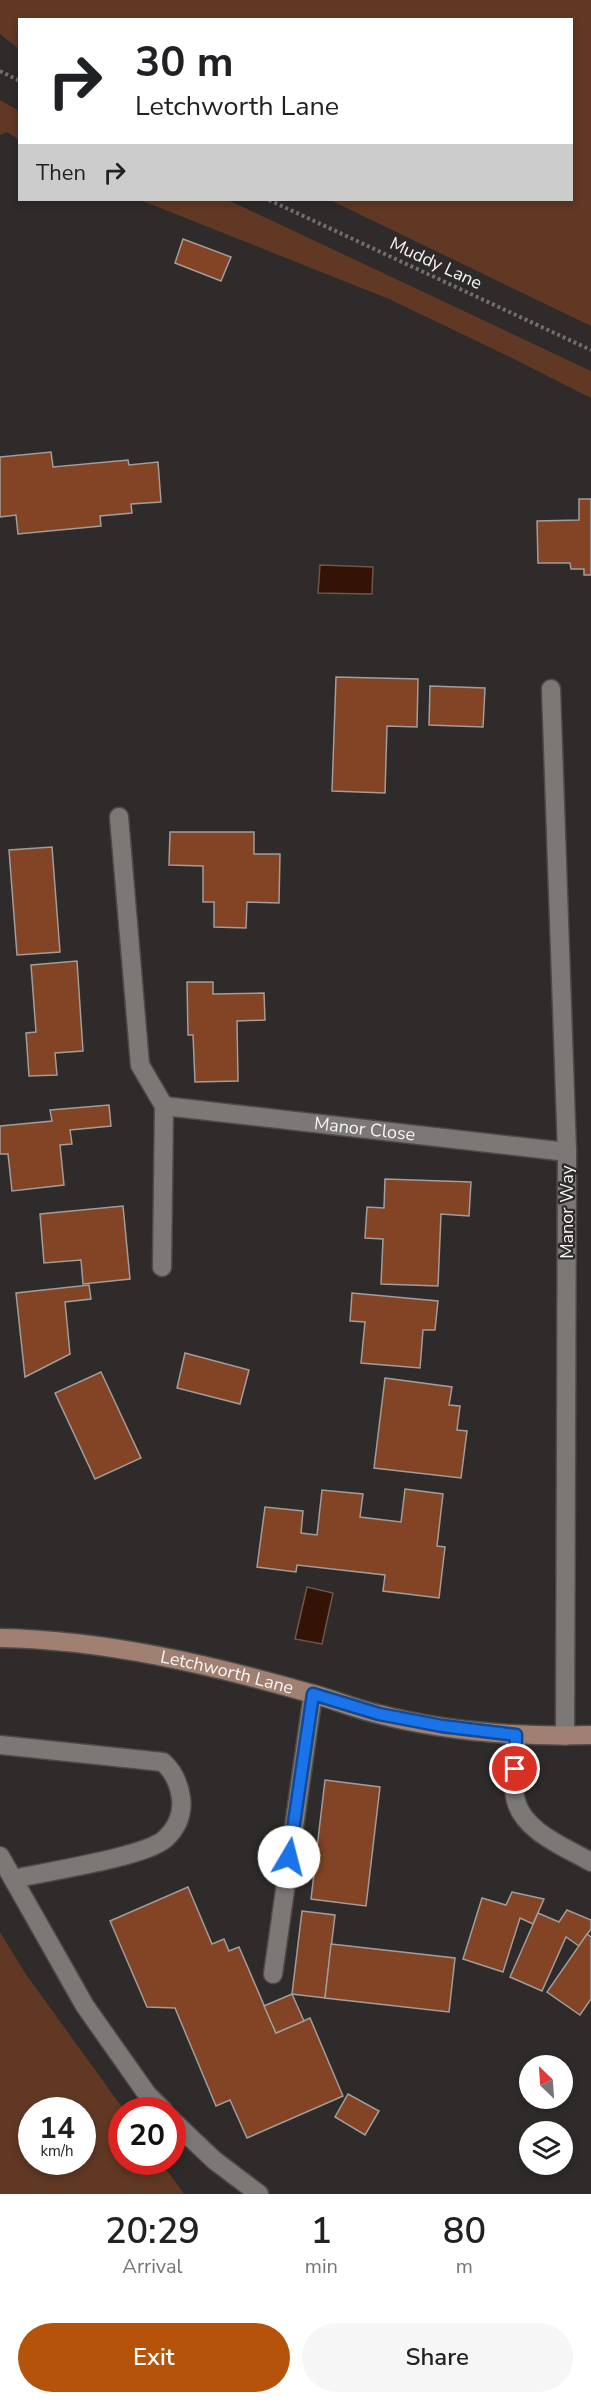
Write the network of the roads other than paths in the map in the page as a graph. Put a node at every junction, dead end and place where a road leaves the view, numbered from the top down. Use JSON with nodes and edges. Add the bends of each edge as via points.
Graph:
{"nodes":[{"id":1,"x":551,"y":688,"type":"dead end"},
{"id":2,"x":119,"y":817,"type":"dead end"},
{"id":3,"x":164,"y":1106,"type":"junction"},
{"id":4,"x":567,"y":1152,"type":"junction"},
{"id":5,"x":162,"y":1267,"type":"dead end"},
{"id":6,"x":0,"y":1638,"type":"edge"},
{"id":7,"x":313,"y":1694,"type":"junction"},
{"id":8,"x":516,"y":1735,"type":"junction"},
{"id":9,"x":565,"y":1736,"type":"junction"},
{"id":10,"x":591,"y":1736,"type":"edge"},
{"id":11,"x":0,"y":1745,"type":"edge"},
{"id":12,"x":0,"y":1856,"type":"edge"},
{"id":13,"x":591,"y":1862,"type":"edge"},
{"id":14,"x":13,"y":1879,"type":"junction"},
{"id":15,"x":273,"y":1974,"type":"dead end"},
{"id":16,"x":150,"y":2097,"type":"edge"},
{"id":17,"x":186,"y":2133,"type":"edge"},
{"id":18,"x":259,"y":2194,"type":"edge"}],
"edges":[{"from":1,"to":4,"type":"street","name":"Manor Way"},
{"from":2,"to":3,"type":"street","via":[[140,1065]]},
{"from":3,"to":4,"type":"street","name":"Manor Close"},
{"from":3,"to":5,"type":"street"},
{"from":4,"to":9,"type":"street","name":"Manor Way"},
{"from":6,"to":7,"type":"street","name":"Letchworth Lane","via":[[98,1647],[195,1663]]},
{"from":7,"to":8,"type":"street","name":"Letchworth Lane","via":[[379,1714]]},
{"from":7,"to":15,"type":"street"},
{"from":8,"to":9,"type":"street","name":"Letchworth Lane"},
{"from":8,"to":13,"type":"street","via":[[514,1786],[522,1813],[547,1837]]},
{"from":9,"to":10,"type":"street","name":"Letchworth Lane"},
{"from":11,"to":14,"type":"street","via":[[163,1762],[179,1784],[182,1808],[177,1826],[164,1840],[143,1851]]},
{"from":12,"to":14,"type":"street"},
{"from":14,"to":16,"type":"street","via":[[85,2007]]},
{"from":17,"to":18,"type":"street"}]}
